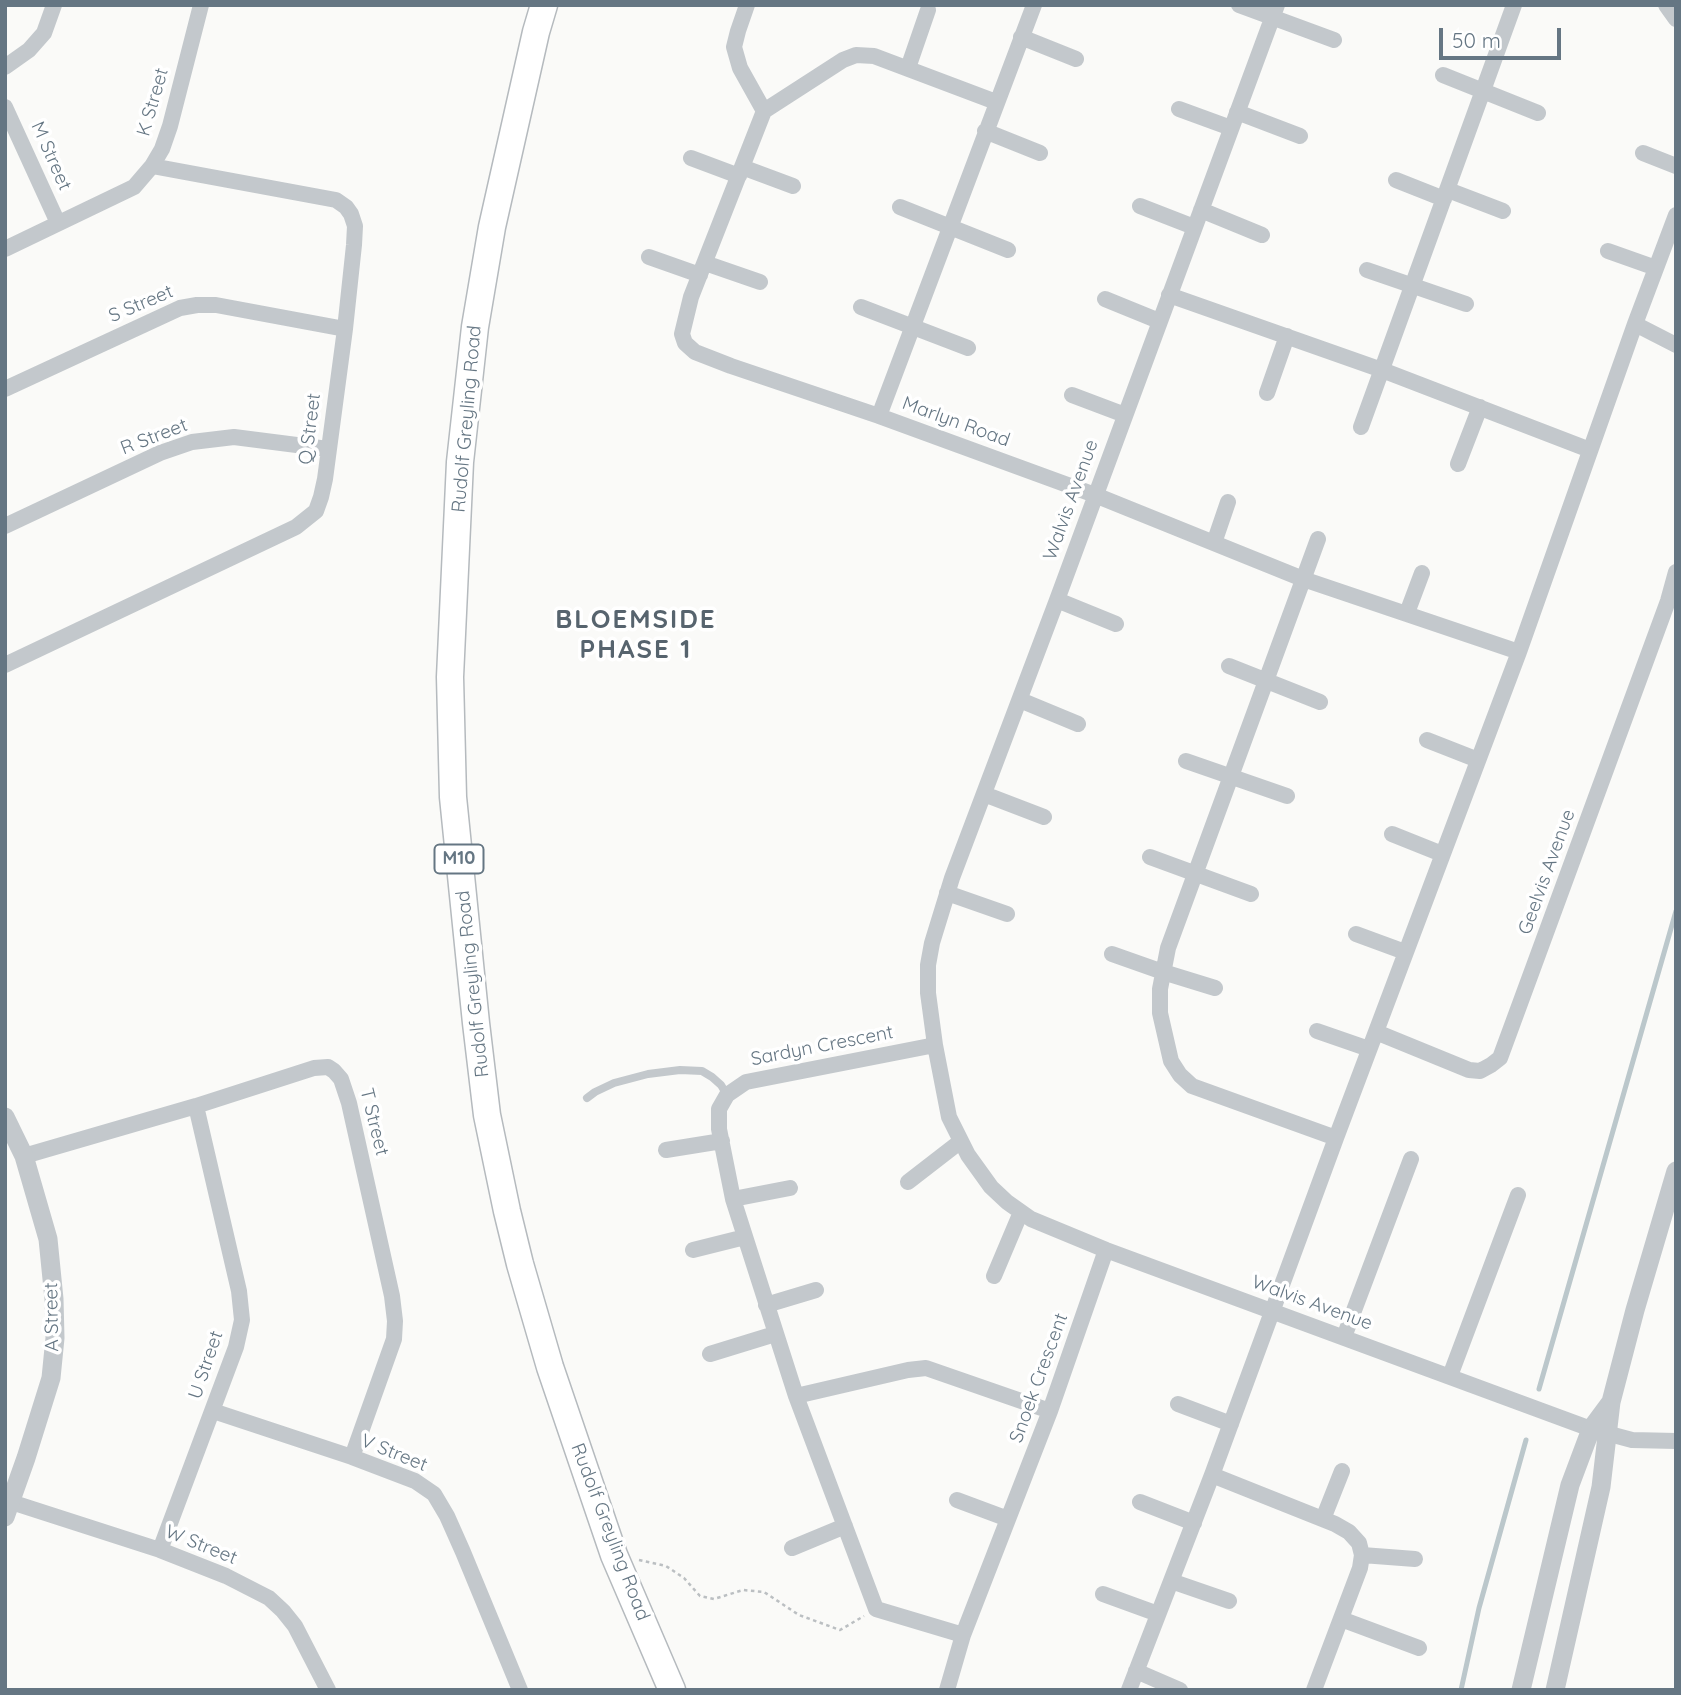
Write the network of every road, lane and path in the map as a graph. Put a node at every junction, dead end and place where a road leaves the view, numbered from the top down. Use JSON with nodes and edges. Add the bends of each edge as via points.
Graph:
{"nodes":[{"id":1,"x":54,"y":5,"type":"edge"},
{"id":2,"x":201,"y":5,"type":"edge"},
{"id":3,"x":544,"y":5,"type":"edge"},
{"id":4,"x":747,"y":5,"type":"edge"},
{"id":5,"x":1034,"y":5,"type":"edge"},
{"id":6,"x":1239,"y":5,"type":"edge"},
{"id":7,"x":1514,"y":5,"type":"edge"},
{"id":8,"x":928,"y":10,"type":"dead end"},
{"id":9,"x":1275,"y":11,"type":"edge"},
{"id":10,"x":1021,"y":37,"type":"junction"},
{"id":11,"x":1334,"y":40,"type":"dead end"},
{"id":12,"x":1076,"y":59,"type":"dead end"},
{"id":13,"x":5,"y":67,"type":"edge"},
{"id":14,"x":908,"y":68,"type":"junction"},
{"id":15,"x":1443,"y":75,"type":"dead end"},
{"id":16,"x":1483,"y":90,"type":"junction"},
{"id":17,"x":996,"y":102,"type":"junction"},
{"id":18,"x":5,"y":107,"type":"edge"},
{"id":19,"x":1179,"y":109,"type":"dead end"},
{"id":20,"x":764,"y":111,"type":"junction"},
{"id":21,"x":1237,"y":111,"type":"junction"},
{"id":22,"x":1538,"y":113,"type":"dead end"},
{"id":23,"x":1231,"y":128,"type":"junction"},
{"id":24,"x":985,"y":131,"type":"junction"},
{"id":25,"x":1300,"y":136,"type":"dead end"},
{"id":26,"x":1040,"y":153,"type":"dead end"},
{"id":27,"x":1643,"y":153,"type":"dead end"},
{"id":28,"x":691,"y":158,"type":"dead end"},
{"id":29,"x":152,"y":166,"type":"junction"},
{"id":30,"x":1676,"y":166,"type":"edge"},
{"id":31,"x":741,"y":172,"type":"junction"},
{"id":32,"x":1396,"y":180,"type":"dead end"},
{"id":33,"x":793,"y":186,"type":"dead end"},
{"id":34,"x":1446,"y":194,"type":"junction"},
{"id":35,"x":1140,"y":206,"type":"dead end"},
{"id":36,"x":901,"y":207,"type":"dead end"},
{"id":37,"x":1201,"y":210,"type":"junction"},
{"id":38,"x":1503,"y":211,"type":"dead end"},
{"id":39,"x":1676,"y":215,"type":"edge"},
{"id":40,"x":58,"y":223,"type":"junction"},
{"id":41,"x":950,"y":226,"type":"junction"},
{"id":42,"x":1195,"y":227,"type":"junction"},
{"id":43,"x":1673,"y":233,"type":"edge"},
{"id":44,"x":1262,"y":235,"type":"dead end"},
{"id":45,"x":5,"y":249,"type":"edge"},
{"id":46,"x":1007,"y":250,"type":"dead end"},
{"id":47,"x":1608,"y":251,"type":"dead end"},
{"id":48,"x":649,"y":257,"type":"dead end"},
{"id":49,"x":1656,"y":268,"type":"junction"},
{"id":50,"x":703,"y":269,"type":"junction"},
{"id":51,"x":1367,"y":270,"type":"dead end"},
{"id":52,"x":760,"y":282,"type":"dead end"},
{"id":53,"x":1412,"y":286,"type":"junction"},
{"id":54,"x":1169,"y":295,"type":"junction"},
{"id":55,"x":1105,"y":299,"type":"dead end"},
{"id":56,"x":1466,"y":304,"type":"dead end"},
{"id":57,"x":860,"y":307,"type":"dead end"},
{"id":58,"x":1159,"y":321,"type":"junction"},
{"id":59,"x":1635,"y":324,"type":"junction"},
{"id":60,"x":912,"y":327,"type":"junction"},
{"id":61,"x":345,"y":329,"type":"junction"},
{"id":62,"x":1287,"y":336,"type":"junction"},
{"id":63,"x":1676,"y":345,"type":"edge"},
{"id":64,"x":968,"y":348,"type":"dead end"},
{"id":65,"x":1382,"y":370,"type":"junction"},
{"id":66,"x":5,"y":389,"type":"edge"},
{"id":67,"x":1267,"y":393,"type":"dead end"},
{"id":68,"x":1072,"y":395,"type":"dead end"},
{"id":69,"x":1480,"y":407,"type":"junction"},
{"id":70,"x":1125,"y":415,"type":"junction"},
{"id":71,"x":879,"y":416,"type":"junction"},
{"id":72,"x":1361,"y":427,"type":"dead end"},
{"id":73,"x":328,"y":449,"type":"junction"},
{"id":74,"x":1590,"y":450,"type":"junction"},
{"id":75,"x":1458,"y":464,"type":"dead end"},
{"id":76,"x":1095,"y":495,"type":"junction"},
{"id":77,"x":1228,"y":502,"type":"dead end"},
{"id":78,"x":5,"y":526,"type":"edge"},
{"id":79,"x":1318,"y":539,"type":"dead end"},
{"id":80,"x":1214,"y":543,"type":"junction"},
{"id":81,"x":1676,"y":572,"type":"edge"},
{"id":82,"x":1422,"y":573,"type":"dead end"},
{"id":83,"x":1303,"y":579,"type":"junction"},
{"id":84,"x":1057,"y":600,"type":"junction"},
{"id":85,"x":1407,"y":613,"type":"junction"},
{"id":86,"x":1116,"y":624,"type":"dead end"},
{"id":87,"x":1519,"y":652,"type":"junction"},
{"id":88,"x":5,"y":665,"type":"edge"},
{"id":89,"x":1229,"y":666,"type":"dead end"},
{"id":90,"x":1266,"y":681,"type":"junction"},
{"id":91,"x":1020,"y":700,"type":"junction"},
{"id":92,"x":1320,"y":702,"type":"dead end"},
{"id":93,"x":1078,"y":724,"type":"dead end"},
{"id":94,"x":1427,"y":740,"type":"dead end"},
{"id":95,"x":1478,"y":760,"type":"junction"},
{"id":96,"x":1186,"y":761,"type":"dead end"},
{"id":97,"x":1231,"y":776,"type":"junction"},
{"id":98,"x":984,"y":794,"type":"junction"},
{"id":99,"x":1287,"y":796,"type":"dead end"},
{"id":100,"x":1044,"y":817,"type":"dead end"},
{"id":101,"x":1391,"y":834,"type":"dead end"},
{"id":102,"x":1442,"y":854,"type":"junction"},
{"id":103,"x":1150,"y":857,"type":"dead end"},
{"id":104,"x":1195,"y":873,"type":"junction"},
{"id":105,"x":947,"y":893,"type":"junction"},
{"id":106,"x":1251,"y":894,"type":"dead end"},
{"id":107,"x":1007,"y":914,"type":"dead end"},
{"id":108,"x":1356,"y":934,"type":"dead end"},
{"id":109,"x":1405,"y":952,"type":"junction"},
{"id":110,"x":1112,"y":954,"type":"dead end"},
{"id":111,"x":1163,"y":972,"type":"junction"},
{"id":112,"x":1215,"y":988,"type":"dead end"},
{"id":113,"x":1317,"y":1031,"type":"dead end"},
{"id":114,"x":1376,"y":1032,"type":"junction"},
{"id":115,"x":935,"y":1045,"type":"junction"},
{"id":116,"x":1369,"y":1048,"type":"junction"},
{"id":117,"x":727,"y":1096,"type":"junction"},
{"id":118,"x":587,"y":1098,"type":"dead end"},
{"id":119,"x":196,"y":1106,"type":"junction"},
{"id":120,"x":5,"y":1117,"type":"edge"},
{"id":121,"x":1336,"y":1138,"type":"junction"},
{"id":122,"x":722,"y":1141,"type":"junction"},
{"id":123,"x":961,"y":1141,"type":"junction"},
{"id":124,"x":666,"y":1150,"type":"dead end"},
{"id":125,"x":24,"y":1156,"type":"junction"},
{"id":126,"x":1411,"y":1159,"type":"dead end"},
{"id":127,"x":1676,"y":1171,"type":"edge"},
{"id":128,"x":908,"y":1182,"type":"dead end"},
{"id":129,"x":790,"y":1188,"type":"dead end"},
{"id":130,"x":1518,"y":1195,"type":"dead end"},
{"id":131,"x":733,"y":1199,"type":"junction"},
{"id":132,"x":1021,"y":1212,"type":"junction"},
{"id":133,"x":745,"y":1237,"type":"junction"},
{"id":134,"x":693,"y":1250,"type":"dead end"},
{"id":135,"x":1106,"y":1250,"type":"junction"},
{"id":136,"x":994,"y":1276,"type":"dead end"},
{"id":137,"x":816,"y":1290,"type":"dead end"},
{"id":138,"x":766,"y":1305,"type":"junction"},
{"id":139,"x":1273,"y":1311,"type":"junction"},
{"id":140,"x":775,"y":1334,"type":"junction"},
{"id":141,"x":1344,"y":1337,"type":"junction"},
{"id":142,"x":710,"y":1354,"type":"dead end"},
{"id":143,"x":1450,"y":1376,"type":"junction"},
{"id":144,"x":796,"y":1396,"type":"junction"},
{"id":145,"x":1178,"y":1404,"type":"dead end"},
{"id":146,"x":213,"y":1411,"type":"junction"},
{"id":147,"x":1051,"y":1411,"type":"junction"},
{"id":148,"x":1231,"y":1424,"type":"junction"},
{"id":149,"x":1600,"y":1432,"type":"junction"},
{"id":150,"x":1676,"y":1441,"type":"edge"},
{"id":151,"x":352,"y":1457,"type":"junction"},
{"id":152,"x":1342,"y":1471,"type":"dead end"},
{"id":153,"x":1212,"y":1475,"type":"junction"},
{"id":154,"x":957,"y":1500,"type":"dead end"},
{"id":155,"x":1140,"y":1502,"type":"dead end"},
{"id":156,"x":8,"y":1510,"type":"edge"},
{"id":157,"x":1008,"y":1519,"type":"junction"},
{"id":158,"x":1323,"y":1519,"type":"junction"},
{"id":159,"x":1194,"y":1523,"type":"junction"},
{"id":160,"x":845,"y":1525,"type":"junction"},
{"id":161,"x":792,"y":1548,"type":"dead end"},
{"id":162,"x":160,"y":1550,"type":"junction"},
{"id":163,"x":614,"y":1555,"type":"junction"},
{"id":164,"x":1362,"y":1555,"type":"junction"},
{"id":165,"x":1415,"y":1559,"type":"dead end"},
{"id":166,"x":1171,"y":1581,"type":"junction"},
{"id":167,"x":1103,"y":1594,"type":"dead end"},
{"id":168,"x":1229,"y":1601,"type":"dead end"},
{"id":169,"x":876,"y":1609,"type":"junction"},
{"id":170,"x":1158,"y":1614,"type":"junction"},
{"id":171,"x":1341,"y":1619,"type":"junction"},
{"id":172,"x":963,"y":1635,"type":"junction"},
{"id":173,"x":1419,"y":1648,"type":"dead end"},
{"id":174,"x":1136,"y":1671,"type":"junction"},
{"id":175,"x":328,"y":1690,"type":"edge"},
{"id":176,"x":520,"y":1690,"type":"edge"},
{"id":177,"x":672,"y":1690,"type":"edge"},
{"id":178,"x":947,"y":1690,"type":"edge"},
{"id":179,"x":1129,"y":1690,"type":"edge"},
{"id":180,"x":1180,"y":1690,"type":"edge"},
{"id":181,"x":1314,"y":1690,"type":"edge"},
{"id":182,"x":1521,"y":1690,"type":"edge"},
{"id":183,"x":1555,"y":1690,"type":"edge"}],
"edges":[{"from":1,"to":13,"type":"street","via":[[44,33]]},
{"from":2,"to":29,"type":"street","name":"K Street","via":[[170,126]]},
{"from":3,"to":163,"type":"main road","name":"Rudolf Greyling Road","number":"M10","via":[[492,227],[475,327],[460,462],[450,677],[453,797],[484,1088],[507,1211],[550,1367]]},
{"from":4,"to":20,"type":"street","via":[[734,47]]},
{"from":5,"to":10,"type":"street"},
{"from":6,"to":9,"type":"street"},
{"from":7,"to":16,"type":"street"},
{"from":8,"to":14,"type":"street"},
{"from":9,"to":11,"type":"street"},
{"from":9,"to":21,"type":"street","name":"Walvis Avenue"},
{"from":10,"to":12,"type":"street"},
{"from":10,"to":17,"type":"street"},
{"from":14,"to":17,"type":"street"},
{"from":14,"to":20,"type":"street","via":[[856,55]]},
{"from":15,"to":16,"type":"street"},
{"from":16,"to":22,"type":"street"},
{"from":16,"to":34,"type":"street"},
{"from":17,"to":24,"type":"street"},
{"from":18,"to":40,"type":"street","name":"M Street"},
{"from":19,"to":23,"type":"street"},
{"from":20,"to":31,"type":"street"},
{"from":21,"to":23,"type":"street","name":"Walvis Avenue"},
{"from":21,"to":25,"type":"street"},
{"from":23,"to":37,"type":"street","name":"Walvis Avenue"},
{"from":24,"to":26,"type":"street"},
{"from":24,"to":41,"type":"street"},
{"from":27,"to":30,"type":"street"},
{"from":28,"to":31,"type":"street"},
{"from":29,"to":40,"type":"street","name":"K Street","via":[[134,187]]},
{"from":29,"to":61,"type":"street","name":"Q Street","via":[[336,200],[346,207],[355,226]]},
{"from":31,"to":33,"type":"street"},
{"from":31,"to":50,"type":"street"},
{"from":32,"to":34,"type":"street"},
{"from":34,"to":38,"type":"street"},
{"from":34,"to":53,"type":"street"},
{"from":35,"to":42,"type":"street"},
{"from":36,"to":41,"type":"street"},
{"from":37,"to":42,"type":"street","name":"Walvis Avenue"},
{"from":37,"to":44,"type":"street"},
{"from":39,"to":43,"type":"street"},
{"from":40,"to":45,"type":"street","name":"K Street"},
{"from":41,"to":46,"type":"street"},
{"from":41,"to":60,"type":"street"},
{"from":42,"to":54,"type":"street","name":"Walvis Avenue"},
{"from":43,"to":49,"type":"street"},
{"from":47,"to":49,"type":"street"},
{"from":48,"to":50,"type":"street"},
{"from":49,"to":59,"type":"street"},
{"from":50,"to":52,"type":"street"},
{"from":50,"to":71,"type":"street","name":"Marlyn Road","via":[[682,334],[695,352]]},
{"from":51,"to":53,"type":"street"},
{"from":53,"to":56,"type":"street"},
{"from":53,"to":65,"type":"street"},
{"from":54,"to":58,"type":"street","name":"Walvis Avenue"},
{"from":54,"to":62,"type":"street"},
{"from":55,"to":58,"type":"street"},
{"from":57,"to":60,"type":"street"},
{"from":58,"to":70,"type":"street","name":"Walvis Avenue"},
{"from":59,"to":63,"type":"street"},
{"from":59,"to":74,"type":"street"},
{"from":60,"to":64,"type":"street"},
{"from":60,"to":71,"type":"street"},
{"from":61,"to":66,"type":"street","name":"S Street","via":[[216,305],[189,306]]},
{"from":61,"to":73,"type":"street","name":"Q Street"},
{"from":62,"to":65,"type":"street"},
{"from":62,"to":67,"type":"street"},
{"from":65,"to":69,"type":"street"},
{"from":65,"to":72,"type":"street"},
{"from":68,"to":70,"type":"street"},
{"from":69,"to":74,"type":"street"},
{"from":69,"to":75,"type":"street"},
{"from":70,"to":76,"type":"street","name":"Walvis Avenue"},
{"from":71,"to":76,"type":"street","name":"Marlyn Road"},
{"from":73,"to":78,"type":"street","name":"R Street","via":[[234,437],[192,442]]},
{"from":73,"to":88,"type":"street","name":"Q Street","via":[[316,511],[296,527]]},
{"from":74,"to":87,"type":"street"},
{"from":76,"to":80,"type":"street","name":"Marlyn Road"},
{"from":76,"to":84,"type":"street","name":"Walvis Avenue"},
{"from":77,"to":80,"type":"street"},
{"from":79,"to":83,"type":"street"},
{"from":80,"to":83,"type":"street","name":"Marlyn Road"},
{"from":81,"to":114,"type":"street","name":"Geelvis Avenue","via":[[1500,1058],[1492,1066],[1469,1070]]},
{"from":82,"to":85,"type":"street"},
{"from":83,"to":85,"type":"street","name":"Marlyn Road"},
{"from":83,"to":90,"type":"street"},
{"from":84,"to":86,"type":"street"},
{"from":84,"to":91,"type":"street","name":"Walvis Avenue"},
{"from":85,"to":87,"type":"street","name":"Marlyn Road"},
{"from":87,"to":95,"type":"street"},
{"from":89,"to":90,"type":"street"},
{"from":90,"to":92,"type":"street"},
{"from":90,"to":97,"type":"street"},
{"from":91,"to":93,"type":"street"},
{"from":91,"to":98,"type":"street","name":"Walvis Avenue"},
{"from":94,"to":95,"type":"street"},
{"from":95,"to":102,"type":"street"},
{"from":96,"to":97,"type":"street"},
{"from":97,"to":99,"type":"street"},
{"from":97,"to":104,"type":"street"},
{"from":98,"to":100,"type":"street"},
{"from":98,"to":105,"type":"street","name":"Walvis Avenue"},
{"from":101,"to":102,"type":"street"},
{"from":102,"to":109,"type":"street"},
{"from":103,"to":104,"type":"street"},
{"from":104,"to":106,"type":"street"},
{"from":104,"to":111,"type":"street"},
{"from":105,"to":107,"type":"street"},
{"from":105,"to":115,"type":"street","name":"Walvis Avenue","via":[[928,965]]},
{"from":108,"to":109,"type":"street"},
{"from":109,"to":114,"type":"street"},
{"from":110,"to":111,"type":"street"},
{"from":111,"to":112,"type":"street"},
{"from":111,"to":121,"type":"street","via":[[1160,1013],[1171,1061],[1180,1075],[1192,1086]]},
{"from":113,"to":116,"type":"street"},
{"from":114,"to":116,"type":"street"},
{"from":115,"to":117,"type":"street","name":"Sardyn Crescent","via":[[746,1083]]},
{"from":115,"to":123,"type":"street","name":"Walvis Avenue","via":[[949,1117]]},
{"from":116,"to":121,"type":"street"},
{"from":117,"to":118,"type":"lane","via":[[712,1077],[680,1070],[614,1083]]},
{"from":117,"to":122,"type":"street","via":[[719,1109]]},
{"from":119,"to":125,"type":"street","name":"T Street"},
{"from":119,"to":146,"type":"street","name":"U Street","via":[[242,1320]]},
{"from":119,"to":151,"type":"street","name":"T Street","via":[[314,1068],[328,1067],[341,1079],[395,1321],[394,1339]]},
{"from":120,"to":125,"type":"street","name":"A Street"},
{"from":121,"to":139,"type":"street"},
{"from":122,"to":124,"type":"street"},
{"from":122,"to":131,"type":"street"},
{"from":123,"to":128,"type":"street"},
{"from":123,"to":132,"type":"street","name":"Walvis Avenue","via":[[991,1187]]},
{"from":125,"to":156,"type":"street","name":"A Street","via":[[48,1238],[55,1338],[51,1378]]},
{"from":126,"to":141,"type":"street"},
{"from":127,"to":149,"type":"street"},
{"from":129,"to":131,"type":"street"},
{"from":130,"to":143,"type":"street"},
{"from":131,"to":133,"type":"street"},
{"from":132,"to":135,"type":"street","name":"Walvis Avenue"},
{"from":132,"to":136,"type":"street"},
{"from":133,"to":134,"type":"street"},
{"from":133,"to":138,"type":"street"},
{"from":135,"to":139,"type":"street","name":"Walvis Avenue"},
{"from":135,"to":147,"type":"street","name":"Snoek Crescent"},
{"from":137,"to":138,"type":"street"},
{"from":138,"to":140,"type":"street"},
{"from":139,"to":141,"type":"street","name":"Walvis Avenue"},
{"from":139,"to":148,"type":"street"},
{"from":140,"to":142,"type":"street"},
{"from":140,"to":144,"type":"street"},
{"from":141,"to":143,"type":"street","name":"Walvis Avenue"},
{"from":143,"to":149,"type":"street","name":"Walvis Avenue"},
{"from":144,"to":147,"type":"street","via":[[926,1368]]},
{"from":144,"to":160,"type":"street"},
{"from":145,"to":148,"type":"street"},
{"from":146,"to":151,"type":"street","name":"V Street"},
{"from":146,"to":162,"type":"street","name":"U Street"},
{"from":147,"to":157,"type":"street","name":"Snoek Crescent"},
{"from":148,"to":153,"type":"street"},
{"from":149,"to":150,"type":"street","name":"Walvis Avenue","via":[[1632,1440]]},
{"from":149,"to":182,"type":"street","via":[[1570,1485]]},
{"from":149,"to":183,"type":"street","via":[[1601,1487]]},
{"from":151,"to":176,"type":"street","name":"V Street","via":[[435,1494]]},
{"from":152,"to":158,"type":"street"},
{"from":153,"to":158,"type":"street"},
{"from":153,"to":159,"type":"street"},
{"from":154,"to":157,"type":"street"},
{"from":155,"to":159,"type":"street"},
{"from":156,"to":162,"type":"street","name":"W Street"},
{"from":157,"to":172,"type":"street","name":"Snoek Crescent"},
{"from":158,"to":164,"type":"street","via":[[1349,1532]]},
{"from":159,"to":166,"type":"street"},
{"from":160,"to":161,"type":"street"},
{"from":160,"to":169,"type":"street"},
{"from":162,"to":175,"type":"street","name":"W Street","via":[[269,1598],[295,1626]]},
{"from":163,"to":169,"type":"path","via":[[666,1566],[699,1596],[714,1599],[743,1590],[764,1592],[799,1615],[839,1630]]},
{"from":163,"to":177,"type":"main road","name":"Rudolf Greyling Road","number":"M10"},
{"from":164,"to":165,"type":"street"},
{"from":164,"to":171,"type":"street"},
{"from":166,"to":168,"type":"street"},
{"from":166,"to":170,"type":"street"},
{"from":167,"to":170,"type":"street"},
{"from":169,"to":172,"type":"street"},
{"from":170,"to":174,"type":"street"},
{"from":171,"to":173,"type":"street"},
{"from":171,"to":181,"type":"street"},
{"from":172,"to":178,"type":"street","name":"Snoek Crescent"},
{"from":174,"to":179,"type":"street"},
{"from":174,"to":180,"type":"street"}]}
